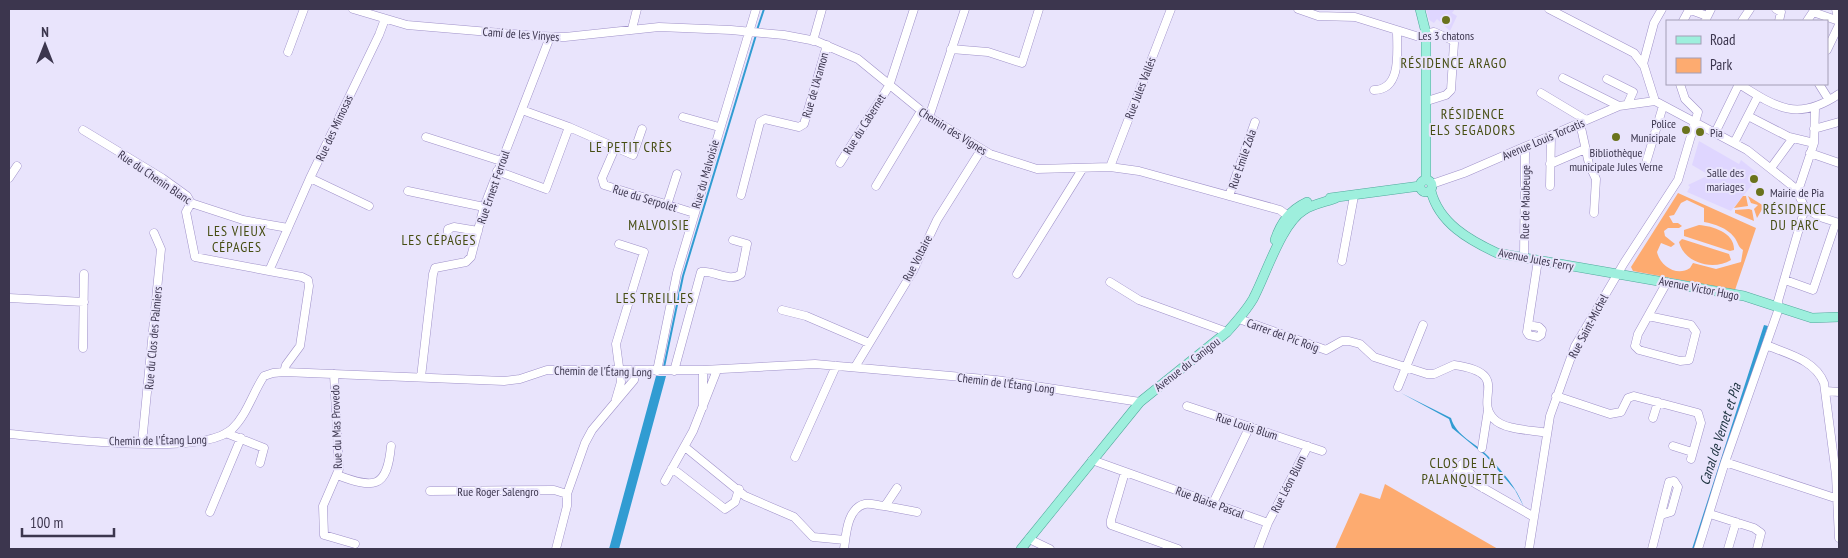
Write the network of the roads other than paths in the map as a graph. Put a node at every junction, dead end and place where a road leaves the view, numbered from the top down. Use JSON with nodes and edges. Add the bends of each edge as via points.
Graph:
{"nodes":[{"id":1,"x":304,"y":9,"type":"edge"},
{"id":2,"x":353,"y":9,"type":"edge"},
{"id":3,"x":638,"y":9,"type":"edge"},
{"id":4,"x":756,"y":9,"type":"edge"},
{"id":5,"x":822,"y":9,"type":"edge"},
{"id":6,"x":914,"y":9,"type":"edge"},
{"id":7,"x":965,"y":9,"type":"edge"},
{"id":8,"x":1039,"y":9,"type":"edge"},
{"id":9,"x":1171,"y":9,"type":"edge"},
{"id":10,"x":1298,"y":9,"type":"edge"},
{"id":11,"x":1420,"y":9,"type":"edge"},
{"id":12,"x":1549,"y":9,"type":"edge"},
{"id":13,"x":1662,"y":9,"type":"edge"},
{"id":14,"x":1750,"y":9,"type":"edge"},
{"id":15,"x":1776,"y":9,"type":"edge"},
{"id":16,"x":1836,"y":9,"type":"edge"},
{"id":17,"x":1688,"y":10,"type":"edge"},
{"id":18,"x":1814,"y":10,"type":"edge"},
{"id":19,"x":1707,"y":15,"type":"edge"},
{"id":20,"x":385,"y":19,"type":"junction"},
{"id":21,"x":1743,"y":20,"type":"edge"},
{"id":22,"x":1779,"y":20,"type":"edge"},
{"id":23,"x":1839,"y":23,"type":"edge"},
{"id":24,"x":632,"y":29,"type":"junction"},
{"id":25,"x":1398,"y":30,"type":"junction"},
{"id":26,"x":753,"y":32,"type":"junction"},
{"id":27,"x":1426,"y":33,"type":"junction"},
{"id":28,"x":550,"y":37,"type":"junction"},
{"id":29,"x":812,"y":40,"type":"junction"},
{"id":30,"x":827,"y":45,"type":"junction"},
{"id":31,"x":1828,"y":48,"type":"edge"},
{"id":32,"x":951,"y":49,"type":"junction"},
{"id":33,"x":288,"y":52,"type":"dead end"},
{"id":34,"x":1643,"y":65,"type":"junction"},
{"id":35,"x":1563,"y":78,"type":"dead end"},
{"id":36,"x":1607,"y":79,"type":"dead end"},
{"id":37,"x":1680,"y":85,"type":"edge"},
{"id":38,"x":1739,"y":85,"type":"edge"},
{"id":39,"x":1741,"y":85,"type":"edge"},
{"id":40,"x":1820,"y":85,"type":"edge"},
{"id":41,"x":889,"y":86,"type":"junction"},
{"id":42,"x":1374,"y":90,"type":"dead end"},
{"id":43,"x":1541,"y":93,"type":"dead end"},
{"id":44,"x":1758,"y":96,"type":"junction"},
{"id":45,"x":1836,"y":98,"type":"edge"},
{"id":46,"x":1656,"y":100,"type":"junction"},
{"id":47,"x":1427,"y":101,"type":"junction"},
{"id":48,"x":1628,"y":103,"type":"junction"},
{"id":49,"x":1619,"y":106,"type":"junction"},
{"id":50,"x":1663,"y":106,"type":"junction"},
{"id":51,"x":1815,"y":108,"type":"junction"},
{"id":52,"x":522,"y":110,"type":"junction"},
{"id":53,"x":921,"y":112,"type":"junction"},
{"id":54,"x":1748,"y":116,"type":"junction"},
{"id":55,"x":683,"y":117,"type":"dead end"},
{"id":56,"x":929,"y":117,"type":"junction"},
{"id":57,"x":1696,"y":121,"type":"junction"},
{"id":58,"x":1255,"y":122,"type":"dead end"},
{"id":59,"x":1583,"y":122,"type":"junction"},
{"id":60,"x":1839,"y":122,"type":"edge"},
{"id":61,"x":569,"y":127,"type":"junction"},
{"id":62,"x":719,"y":127,"type":"junction"},
{"id":63,"x":642,"y":129,"type":"dead end"},
{"id":64,"x":1814,"y":129,"type":"junction"},
{"id":65,"x":83,"y":130,"type":"dead end"},
{"id":66,"x":1716,"y":132,"type":"junction"},
{"id":67,"x":1550,"y":136,"type":"junction"},
{"id":68,"x":426,"y":137,"type":"dead end"},
{"id":69,"x":1793,"y":138,"type":"junction"},
{"id":70,"x":1734,"y":142,"type":"junction"},
{"id":71,"x":1814,"y":143,"type":"junction"},
{"id":72,"x":615,"y":148,"type":"junction"},
{"id":73,"x":1522,"y":148,"type":"junction"},
{"id":74,"x":1585,"y":149,"type":"junction"},
{"id":75,"x":981,"y":150,"type":"junction"},
{"id":76,"x":1810,"y":153,"type":"junction"},
{"id":77,"x":501,"y":161,"type":"junction"},
{"id":78,"x":840,"y":163,"type":"dead end"},
{"id":79,"x":1646,"y":163,"type":"dead end"},
{"id":80,"x":1839,"y":163,"type":"edge"},
{"id":81,"x":1550,"y":164,"type":"junction"},
{"id":82,"x":17,"y":166,"type":"dead end"},
{"id":83,"x":1110,"y":167,"type":"junction"},
{"id":84,"x":1082,"y":168,"type":"junction"},
{"id":85,"x":1771,"y":168,"type":"junction"},
{"id":86,"x":497,"y":171,"type":"junction"},
{"id":87,"x":677,"y":174,"type":"dead end"},
{"id":88,"x":9,"y":178,"type":"edge"},
{"id":89,"x":310,"y":178,"type":"junction"},
{"id":90,"x":876,"y":186,"type":"dead end"},
{"id":91,"x":1427,"y":186,"type":"junction"},
{"id":92,"x":1550,"y":186,"type":"dead end"},
{"id":93,"x":1796,"y":190,"type":"junction"},
{"id":94,"x":408,"y":191,"type":"dead end"},
{"id":95,"x":742,"y":195,"type":"dead end"},
{"id":96,"x":1229,"y":196,"type":"junction"},
{"id":97,"x":1354,"y":196,"type":"junction"},
{"id":98,"x":191,"y":202,"type":"junction"},
{"id":99,"x":667,"y":205,"type":"junction"},
{"id":100,"x":369,"y":206,"type":"dead end"},
{"id":101,"x":484,"y":207,"type":"junction"},
{"id":102,"x":1805,"y":208,"type":"junction"},
{"id":103,"x":694,"y":214,"type":"junction"},
{"id":104,"x":1594,"y":214,"type":"dead end"},
{"id":105,"x":1290,"y":218,"type":"junction"},
{"id":106,"x":1837,"y":223,"type":"edge"},
{"id":107,"x":288,"y":228,"type":"junction"},
{"id":108,"x":478,"y":231,"type":"junction"},
{"id":109,"x":154,"y":233,"type":"dead end"},
{"id":110,"x":446,"y":239,"type":"dead end"},
{"id":111,"x":733,"y":240,"type":"dead end"},
{"id":112,"x":619,"y":244,"type":"dead end"},
{"id":113,"x":1524,"y":258,"type":"junction"},
{"id":114,"x":1538,"y":260,"type":"junction"},
{"id":115,"x":1342,"y":261,"type":"dead end"},
{"id":116,"x":269,"y":271,"type":"junction"},
{"id":117,"x":84,"y":274,"type":"dead end"},
{"id":118,"x":1017,"y":274,"type":"dead end"},
{"id":119,"x":1616,"y":275,"type":"junction"},
{"id":120,"x":1784,"y":280,"type":"junction"},
{"id":121,"x":1110,"y":282,"type":"dead end"},
{"id":122,"x":1667,"y":282,"type":"junction"},
{"id":123,"x":9,"y":298,"type":"edge"},
{"id":124,"x":84,"y":302,"type":"junction"},
{"id":125,"x":1779,"y":308,"type":"junction"},
{"id":126,"x":782,"y":310,"type":"dead end"},
{"id":127,"x":1648,"y":316,"type":"junction"},
{"id":128,"x":1839,"y":317,"type":"edge"},
{"id":129,"x":1239,"y":319,"type":"junction"},
{"id":130,"x":1423,"y":325,"type":"dead end"},
{"id":131,"x":1528,"y":325,"type":"dead end"},
{"id":132,"x":1227,"y":332,"type":"junction"},
{"id":133,"x":869,"y":343,"type":"junction"},
{"id":134,"x":1766,"y":345,"type":"junction"},
{"id":135,"x":83,"y":348,"type":"dead end"},
{"id":136,"x":836,"y":366,"type":"junction"},
{"id":137,"x":855,"y":367,"type":"junction"},
{"id":138,"x":1407,"y":368,"type":"junction"},
{"id":139,"x":618,"y":370,"type":"junction"},
{"id":140,"x":636,"y":370,"type":"junction"},
{"id":141,"x":703,"y":370,"type":"junction"},
{"id":142,"x":717,"y":370,"type":"junction"},
{"id":143,"x":657,"y":371,"type":"junction"},
{"id":144,"x":674,"y":371,"type":"junction"},
{"id":145,"x":284,"y":372,"type":"junction"},
{"id":146,"x":334,"y":374,"type":"junction"},
{"id":147,"x":421,"y":377,"type":"junction"},
{"id":148,"x":1398,"y":387,"type":"dead end"},
{"id":149,"x":1826,"y":391,"type":"junction"},
{"id":150,"x":1839,"y":392,"type":"edge"},
{"id":151,"x":1556,"y":396,"type":"junction"},
{"id":152,"x":616,"y":399,"type":"junction"},
{"id":153,"x":1140,"y":402,"type":"junction"},
{"id":154,"x":1658,"y":402,"type":"junction"},
{"id":155,"x":1186,"y":406,"type":"dead end"},
{"id":156,"x":703,"y":407,"type":"junction"},
{"id":157,"x":1488,"y":408,"type":"junction"},
{"id":158,"x":1653,"y":418,"type":"dead end"},
{"id":159,"x":1250,"y":426,"type":"junction"},
{"id":160,"x":1546,"y":432,"type":"junction"},
{"id":161,"x":226,"y":433,"type":"junction"},
{"id":162,"x":9,"y":434,"type":"edge"},
{"id":163,"x":241,"y":438,"type":"junction"},
{"id":164,"x":142,"y":443,"type":"junction"},
{"id":165,"x":391,"y":446,"type":"dead end"},
{"id":166,"x":1308,"y":446,"type":"junction"},
{"id":167,"x":1673,"y":446,"type":"dead end"},
{"id":168,"x":685,"y":447,"type":"junction"},
{"id":169,"x":1482,"y":448,"type":"dead end"},
{"id":170,"x":1322,"y":451,"type":"dead end"},
{"id":171,"x":795,"y":457,"type":"dead end"},
{"id":172,"x":1092,"y":460,"type":"junction"},
{"id":173,"x":1725,"y":462,"type":"junction"},
{"id":174,"x":260,"y":463,"type":"dead end"},
{"id":175,"x":672,"y":468,"type":"junction"},
{"id":176,"x":1126,"y":472,"type":"junction"},
{"id":177,"x":338,"y":475,"type":"junction"},
{"id":178,"x":1838,"y":475,"type":"edge"},
{"id":179,"x":665,"y":481,"type":"dead end"},
{"id":180,"x":897,"y":488,"type":"dead end"},
{"id":181,"x":1483,"y":488,"type":"dead end"},
{"id":182,"x":739,"y":489,"type":"junction"},
{"id":183,"x":430,"y":491,"type":"dead end"},
{"id":184,"x":566,"y":494,"type":"junction"},
{"id":185,"x":1838,"y":499,"type":"edge"},
{"id":186,"x":1213,"y":503,"type":"junction"},
{"id":187,"x":885,"y":506,"type":"junction"},
{"id":188,"x":210,"y":512,"type":"dead end"},
{"id":189,"x":917,"y":512,"type":"dead end"},
{"id":190,"x":1710,"y":514,"type":"junction"},
{"id":191,"x":1660,"y":515,"type":"dead end"},
{"id":192,"x":1534,"y":518,"type":"junction"},
{"id":193,"x":1736,"y":522,"type":"junction"},
{"id":194,"x":1268,"y":523,"type":"junction"},
{"id":195,"x":1839,"y":538,"type":"edge"},
{"id":196,"x":845,"y":540,"type":"junction"},
{"id":197,"x":1029,"y":540,"type":"junction"},
{"id":198,"x":355,"y":544,"type":"dead end"},
{"id":199,"x":556,"y":549,"type":"edge"},
{"id":200,"x":844,"y":549,"type":"edge"},
{"id":201,"x":1021,"y":549,"type":"edge"},
{"id":202,"x":1050,"y":549,"type":"edge"},
{"id":203,"x":1178,"y":549,"type":"edge"},
{"id":204,"x":1258,"y":549,"type":"edge"},
{"id":205,"x":1529,"y":549,"type":"edge"},
{"id":206,"x":1652,"y":549,"type":"edge"},
{"id":207,"x":1698,"y":549,"type":"edge"},
{"id":208,"x":1728,"y":549,"type":"edge"},
{"id":209,"x":1757,"y":549,"type":"edge"}],
"edges":[{"from":1,"to":33,"type":"street"},
{"from":2,"to":20,"type":"street","name":"Camí de les Vinyes"},
{"from":3,"to":24,"type":"street"},
{"from":4,"to":26,"type":"street","name":"Rue du Malvoisie"},
{"from":5,"to":29,"type":"street"},
{"from":6,"to":41,"type":"street","name":"Rue du Cabernet"},
{"from":7,"to":32,"type":"street"},
{"from":8,"to":32,"type":"street","via":[[1022,63],[988,52]]},
{"from":9,"to":83,"type":"street","name":"Rue Jules Vallés"},
{"from":10,"to":25,"type":"street","via":[[1318,16],[1355,17]]},
{"from":11,"to":27,"type":"main road"},
{"from":12,"to":34,"type":"street","via":[[1634,53]]},
{"from":13,"to":34,"type":"street","via":[[1654,23]]},
{"from":14,"to":21,"type":"street"},
{"from":15,"to":22,"type":"street","via":[[1781,12]]},
{"from":16,"to":23,"type":"street"},
{"from":17,"to":19,"type":"street"},
{"from":18,"to":23,"type":"street"},
{"from":20,"to":28,"type":"street","name":"Camí de les Vinyes","via":[[437,29]]},
{"from":20,"to":89,"type":"street","name":"Rue des Mimosas"},
{"from":23,"to":31,"type":"street"},
{"from":24,"to":26,"type":"street","name":"Camí de les Vinyes","via":[[659,27]]},
{"from":24,"to":28,"type":"street","name":"Camí de les Vinyes"},
{"from":25,"to":27,"type":"street","via":[[1416,36]]},
{"from":25,"to":42,"type":"street","via":[[1397,64],[1391,84],[1382,90]]},
{"from":26,"to":29,"type":"street","name":"Chemin des Vignes"},
{"from":26,"to":62,"type":"street","name":"Rue du Malvoisie"},
{"from":27,"to":47,"type":"main road"},
{"from":27,"to":47,"type":"street","via":[[1434,32],[1454,43],[1451,90]]},
{"from":28,"to":52,"type":"street","name":"Rue Ernest Ferroul"},
{"from":29,"to":30,"type":"street","name":"Chemin des Vignes"},
{"from":30,"to":41,"type":"street","name":"Chemin des Vignes","via":[[858,59]]},
{"from":30,"to":95,"type":"street","name":"Rue de l'Aramon","via":[[804,124],[799,127],[764,119],[760,122]]},
{"from":32,"to":56,"type":"street"},
{"from":34,"to":46,"type":"street"},
{"from":35,"to":49,"type":"street"},
{"from":36,"to":48,"type":"street","via":[[1632,92]]},
{"from":37,"to":57,"type":"street","via":[[1685,99],[1698,112]]},
{"from":38,"to":66,"type":"street"},
{"from":39,"to":44,"type":"street"},
{"from":40,"to":45,"type":"street"},
{"from":41,"to":53,"type":"street","name":"Chemin des Vignes"},
{"from":41,"to":78,"type":"street","name":"Rue du Cabernet"},
{"from":43,"to":59,"type":"street"},
{"from":44,"to":51,"type":"street","via":[[1776,106]]},
{"from":44,"to":54,"type":"street"},
{"from":45,"to":51,"type":"street"},
{"from":46,"to":48,"type":"street","name":"Avenue Louis Torcatis"},
{"from":46,"to":50,"type":"street"},
{"from":47,"to":91,"type":"main road"},
{"from":48,"to":49,"type":"street","name":"Avenue Louis Torcatis"},
{"from":49,"to":59,"type":"street","name":"Avenue Louis Torcatis"},
{"from":50,"to":57,"type":"street"},
{"from":50,"to":79,"type":"street"},
{"from":51,"to":64,"type":"street"},
{"from":52,"to":61,"type":"street"},
{"from":52,"to":77,"type":"street","name":"Rue Ernest Ferroul"},
{"from":53,"to":56,"type":"street","name":"Chemin des Vignes"},
{"from":53,"to":90,"type":"street"},
{"from":54,"to":69,"type":"street"},
{"from":54,"to":70,"type":"street"},
{"from":55,"to":62,"type":"street"},
{"from":56,"to":75,"type":"street","name":"Chemin des Vignes"},
{"from":57,"to":66,"type":"street"},
{"from":57,"to":119,"type":"street","name":"Rue Saint-Michel","via":[[1678,180]]},
{"from":58,"to":96,"type":"street","name":"Rue Émile Zola"},
{"from":59,"to":67,"type":"street","name":"Avenue Louis Torcatis"},
{"from":59,"to":74,"type":"street"},
{"from":60,"to":64,"type":"street"},
{"from":61,"to":72,"type":"street"},
{"from":61,"to":86,"type":"street","via":[[546,189]]},
{"from":62,"to":103,"type":"street","name":"Rue du Malvoisie"},
{"from":63,"to":72,"type":"street","via":[[633,155]]},
{"from":64,"to":71,"type":"street"},
{"from":65,"to":98,"type":"street","name":"Rue du Chenin Blanc","via":[[162,178]]},
{"from":66,"to":70,"type":"street"},
{"from":67,"to":73,"type":"street","name":"Avenue Louis Torcatis"},
{"from":67,"to":81,"type":"street"},
{"from":68,"to":77,"type":"street"},
{"from":69,"to":71,"type":"street"},
{"from":69,"to":85,"type":"street"},
{"from":70,"to":85,"type":"street"},
{"from":71,"to":76,"type":"street"},
{"from":72,"to":99,"type":"street","name":"Rue du Serpolet","via":[[602,178],[604,185]]},
{"from":73,"to":91,"type":"street","name":"Avenue Louis Torcatis"},
{"from":73,"to":113,"type":"street","name":"Rue de Maubeuge","via":[[1525,153]]},
{"from":74,"to":81,"type":"street"},
{"from":74,"to":104,"type":"street","via":[[1596,179]]},
{"from":75,"to":84,"type":"street","name":"Chemin des Vignes","via":[[1037,168]]},
{"from":75,"to":133,"type":"street","name":"Rue Voltaire","via":[[937,220],[913,271]]},
{"from":76,"to":80,"type":"street"},
{"from":76,"to":93,"type":"street"},
{"from":77,"to":86,"type":"street","name":"Rue Ernest Ferroul"},
{"from":81,"to":92,"type":"street"},
{"from":82,"to":88,"type":"street"},
{"from":83,"to":84,"type":"street","name":"Chemin des Vignes"},
{"from":83,"to":96,"type":"street","name":"Chemin des Vignes","via":[[1139,171]]},
{"from":84,"to":118,"type":"street"},
{"from":85,"to":93,"type":"street"},
{"from":86,"to":101,"type":"street","name":"Rue Ernest Ferroul"},
{"from":87,"to":99,"type":"street"},
{"from":89,"to":100,"type":"street"},
{"from":89,"to":107,"type":"street","name":"Rue des Mimosas"},
{"from":91,"to":97,"type":"main road"},
{"from":91,"to":113,"type":"main road","name":"Avenue Jules Ferry","via":[[1440,210],[1469,241],[1497,253]]},
{"from":93,"to":102,"type":"street"},
{"from":94,"to":101,"type":"street"},
{"from":96,"to":105,"type":"street","name":"Chemin des Vignes","via":[[1280,210]]},
{"from":97,"to":105,"type":"main road","via":[[1308,202],[1296,208]]},
{"from":97,"to":115,"type":"street"},
{"from":98,"to":107,"type":"street","name":"Rue du Chenin Blanc","via":[[243,220]]},
{"from":98,"to":116,"type":"street","via":[[186,212],[195,257]]},
{"from":99,"to":103,"type":"street","name":"Rue du Serpolet"},
{"from":101,"to":108,"type":"street","name":"Rue Ernest Ferroul"},
{"from":102,"to":106,"type":"street"},
{"from":102,"to":120,"type":"street"},
{"from":103,"to":143,"type":"street","name":"Rue du Malvoisie","via":[[677,273]]},
{"from":105,"to":129,"type":"main road","name":"Avenue du Canigou","via":[[1277,235],[1252,300]]},
{"from":106,"to":120,"type":"street","via":[[1814,290]]},
{"from":107,"to":116,"type":"street","name":"Rue des Mimosas"},
{"from":108,"to":110,"type":"street","via":[[454,227],[448,229]]},
{"from":108,"to":147,"type":"street","name":"Rue Ernest Ferroul","via":[[471,257],[466,262],[435,268],[432,274]]},
{"from":109,"to":164,"type":"street","name":"Rue du Clos des Palmiers","via":[[161,249]]},
{"from":111,"to":144,"type":"street","via":[[747,244],[741,274],[731,277],[701,272]]},
{"from":112,"to":139,"type":"street","via":[[644,252],[616,344]]},
{"from":113,"to":114,"type":"main road","name":"Avenue Jules Ferry"},
{"from":114,"to":119,"type":"main road","name":"Avenue Jules Ferry"},
{"from":114,"to":131,"type":"street"},
{"from":116,"to":145,"type":"street","via":[[302,276],[308,280],[309,286],[300,346]]},
{"from":117,"to":124,"type":"street"},
{"from":119,"to":122,"type":"main road","name":"Avenue Victor Hugo"},
{"from":119,"to":151,"type":"street","name":"Rue Saint-Michel","via":[[1575,346]]},
{"from":120,"to":125,"type":"street"},
{"from":121,"to":132,"type":"street","via":[[1139,300]]},
{"from":122,"to":125,"type":"main road","name":"Avenue Victor Hugo","via":[[1744,296]]},
{"from":122,"to":127,"type":"street"},
{"from":123,"to":124,"type":"street"},
{"from":124,"to":135,"type":"street"},
{"from":125,"to":128,"type":"main road","name":"Avenue Victor Hugo","via":[[1812,318]]},
{"from":125,"to":134,"type":"street"},
{"from":126,"to":133,"type":"street","via":[[806,316]]},
{"from":127,"to":127,"type":"street","via":[[1635,340],[1639,350],[1680,361],[1688,360],[1695,328]]},
{"from":129,"to":132,"type":"main road","name":"Avenue du Canigou"},
{"from":129,"to":138,"type":"street","name":"Carrer del Pic Roig","via":[[1326,350],[1342,341],[1360,344],[1374,357]]},
{"from":130,"to":138,"type":"street"},
{"from":132,"to":153,"type":"main road","name":"Avenue du Canigou"},
{"from":133,"to":137,"type":"street","name":"Rue Voltaire"},
{"from":134,"to":149,"type":"street","via":[[1810,364],[1820,373]]},
{"from":134,"to":173,"type":"street"},
{"from":136,"to":137,"type":"street","name":"Chemin de l'Étang Long"},
{"from":136,"to":142,"type":"street","name":"Chemin de l'Étang Long","via":[[814,364]]},
{"from":136,"to":171,"type":"street"},
{"from":137,"to":153,"type":"street","name":"Chemin de l'Étang Long","via":[[996,380]]},
{"from":138,"to":148,"type":"street"},
{"from":138,"to":157,"type":"street","name":"Carrer del Pic Roig","via":[[1434,374],[1454,366],[1482,374],[1489,383]]},
{"from":139,"to":140,"type":"street","name":"Chemin de l'Étang Long"},
{"from":139,"to":147,"type":"street","name":"Chemin de l'Étang Long","via":[[547,370],[512,381]]},
{"from":139,"to":152,"type":"street","via":[[621,382]]},
{"from":140,"to":143,"type":"street","name":"Chemin de l'Étang Long"},
{"from":140,"to":152,"type":"street","via":[[634,380]]},
{"from":141,"to":142,"type":"street","name":"Chemin de l'Étang Long"},
{"from":141,"to":144,"type":"street","name":"Chemin de l'Étang Long"},
{"from":141,"to":156,"type":"street"},
{"from":142,"to":156,"type":"street"},
{"from":143,"to":144,"type":"street","name":"Chemin de l'Étang Long"},
{"from":145,"to":146,"type":"street","name":"Chemin de l'Étang Long"},
{"from":145,"to":161,"type":"street","name":"Chemin de l'Étang Long","via":[[264,376],[239,420]]},
{"from":146,"to":147,"type":"street","name":"Chemin de l'Étang Long"},
{"from":146,"to":177,"type":"street","name":"Rue du Mas Provedo"},
{"from":149,"to":150,"type":"street"},
{"from":149,"to":178,"type":"street"},
{"from":151,"to":154,"type":"street","via":[[1616,415],[1632,396]]},
{"from":151,"to":160,"type":"street","name":"Rue Saint-Michel"},
{"from":152,"to":184,"type":"street","via":[[592,430]]},
{"from":153,"to":172,"type":"main road","name":"Avenue du Canigou"},
{"from":154,"to":158,"type":"street"},
{"from":154,"to":167,"type":"street","via":[[1698,413],[1701,423],[1691,455]]},
{"from":155,"to":159,"type":"street","name":"Rue Louis Blum"},
{"from":156,"to":168,"type":"street"},
{"from":157,"to":160,"type":"street","via":[[1494,420],[1502,424]]},
{"from":157,"to":169,"type":"street","name":"Carrer del Pic Roig"},
{"from":159,"to":166,"type":"street","name":"Rue Louis Blum"},
{"from":159,"to":186,"type":"street"},
{"from":160,"to":192,"type":"street","name":"Rue Saint-Michel"},
{"from":161,"to":163,"type":"street"},
{"from":161,"to":164,"type":"street","name":"Chemin de l'Étang Long","via":[[211,439]]},
{"from":162,"to":164,"type":"street","name":"Chemin de l'Étang Long"},
{"from":163,"to":174,"type":"street","via":[[264,448]]},
{"from":163,"to":188,"type":"street"},
{"from":165,"to":177,"type":"street","via":[[390,465],[383,478],[372,485]]},
{"from":166,"to":170,"type":"street","name":"Rue Louis Blum"},
{"from":166,"to":194,"type":"street","name":"Rue Léon Blum"},
{"from":168,"to":175,"type":"street"},
{"from":168,"to":182,"type":"street"},
{"from":172,"to":176,"type":"street","name":"Rue Blaise Pascal"},
{"from":172,"to":197,"type":"main road","name":"Avenue du Canigou"},
{"from":173,"to":185,"type":"street"},
{"from":173,"to":190,"type":"street"},
{"from":175,"to":179,"type":"street"},
{"from":175,"to":182,"type":"street","via":[[725,510],[735,502]]},
{"from":176,"to":186,"type":"street","name":"Rue Blaise Pascal"},
{"from":176,"to":203,"type":"street","via":[[1112,525]]},
{"from":177,"to":198,"type":"street","name":"Rue du Mas Provedo","via":[[323,506],[322,529],[324,535]]},
{"from":178,"to":185,"type":"street"},
{"from":180,"to":187,"type":"street"},
{"from":181,"to":192,"type":"street"},
{"from":182,"to":196,"type":"street","via":[[753,501],[794,516],[813,538]]},
{"from":183,"to":184,"type":"street","name":"Rue Roger Salengro","via":[[554,490]]},
{"from":184,"to":199,"type":"street","via":[[567,506]]},
{"from":185,"to":195,"type":"street"},
{"from":186,"to":194,"type":"street","name":"Rue Blaise Pascal"},
{"from":187,"to":189,"type":"street"},
{"from":187,"to":196,"type":"street","via":[[866,504],[857,509],[850,520]]},
{"from":190,"to":193,"type":"street"},
{"from":190,"to":207,"type":"street"},
{"from":191,"to":206,"type":"street"},
{"from":192,"to":205,"type":"street","name":"Rue Saint-Michel"},
{"from":193,"to":208,"type":"street"},
{"from":193,"to":209,"type":"street","via":[[1761,533]]},
{"from":194,"to":204,"type":"street"},
{"from":196,"to":200,"type":"street"},
{"from":197,"to":201,"type":"main road","name":"Avenue du Canigou"},
{"from":197,"to":202,"type":"street"}]}
